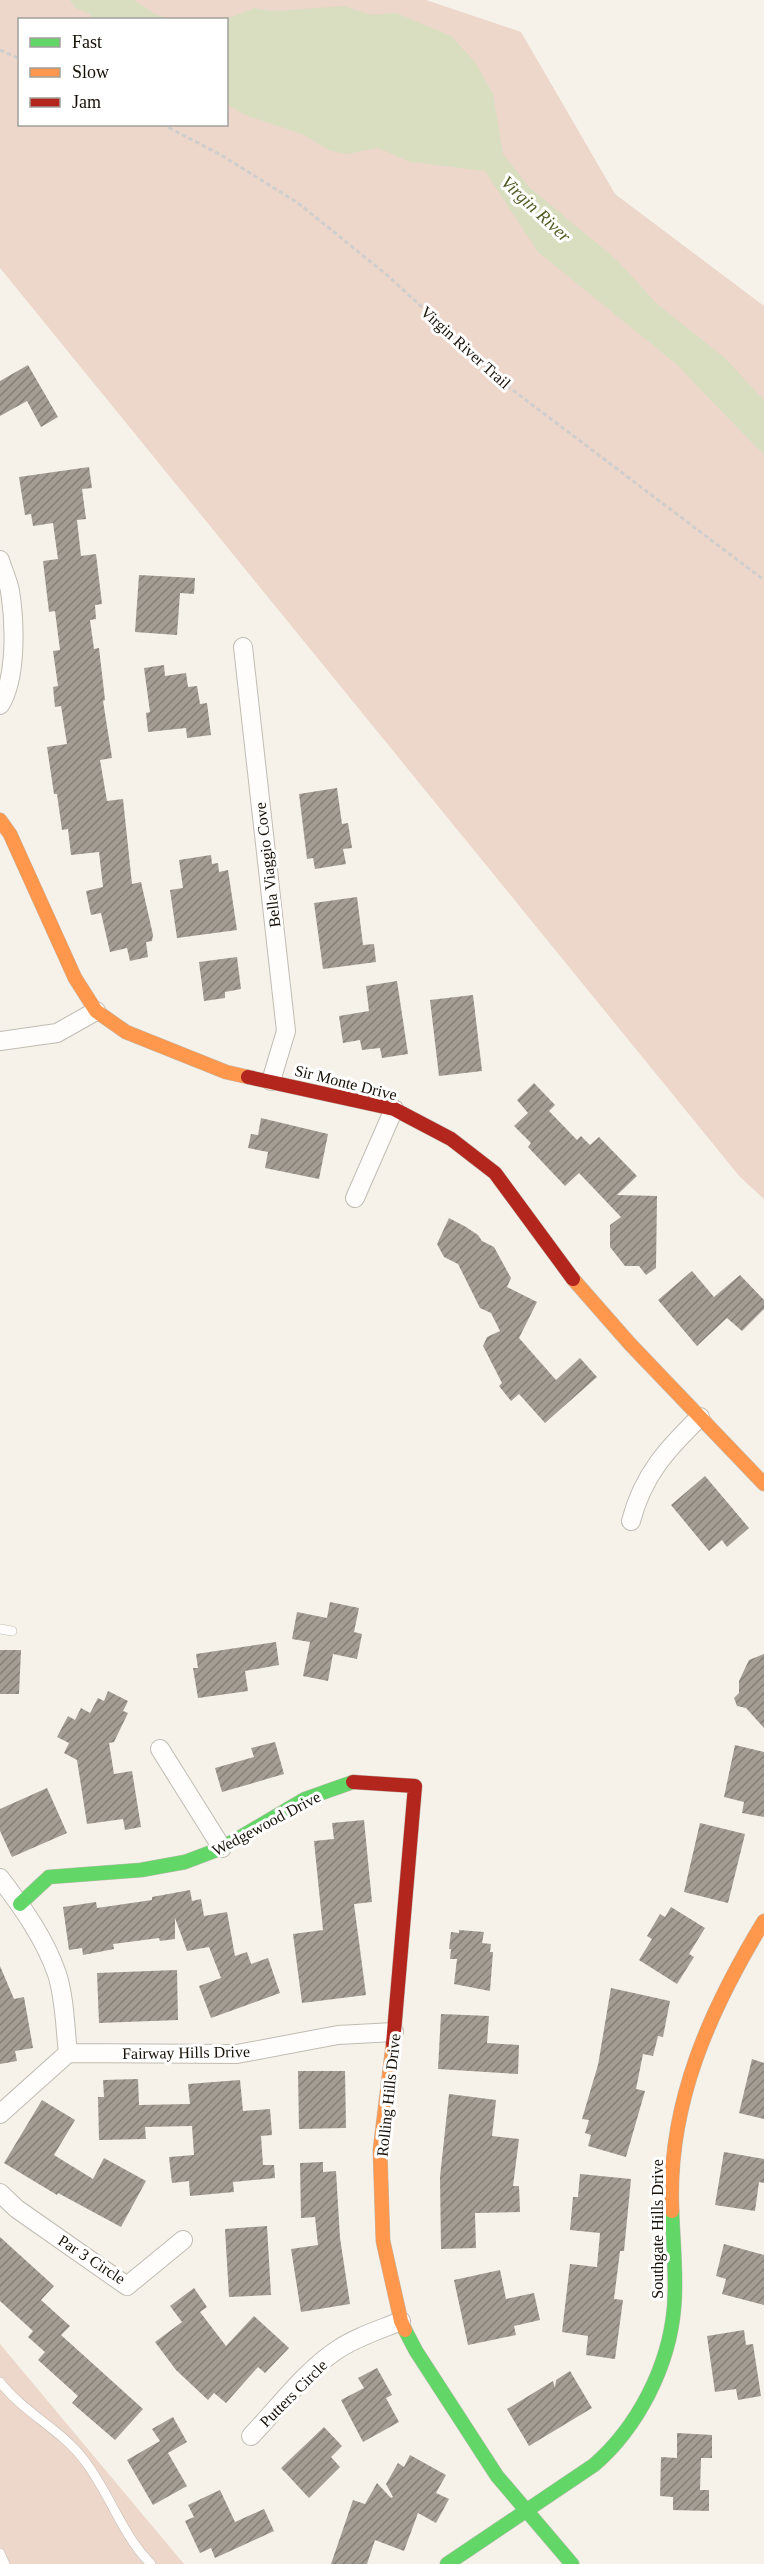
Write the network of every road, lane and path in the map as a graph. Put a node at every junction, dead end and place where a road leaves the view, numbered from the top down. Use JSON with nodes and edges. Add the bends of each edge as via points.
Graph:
{"nodes":[{"id":1,"x":0,"y":50,"type":"edge"},
{"id":2,"x":18,"y":58,"type":"edge"},
{"id":3,"x":166,"y":126,"type":"edge"},
{"id":4,"x":0,"y":560,"type":"edge"},
{"id":5,"x":764,"y":580,"type":"edge"},
{"id":6,"x":243,"y":648,"type":"dead end"},
{"id":7,"x":0,"y":705,"type":"edge"},
{"id":8,"x":0,"y":820,"type":"edge"},
{"id":9,"x":96,"y":1011,"type":"junction"},
{"id":10,"x":0,"y":1041,"type":"edge"},
{"id":11,"x":271,"y":1081,"type":"junction"},
{"id":12,"x":394,"y":1108,"type":"junction"},
{"id":13,"x":355,"y":1198,"type":"dead end"},
{"id":14,"x":700,"y":1417,"type":"junction"},
{"id":15,"x":764,"y":1484,"type":"edge"},
{"id":16,"x":632,"y":1521,"type":"dead end"},
{"id":17,"x":0,"y":1629,"type":"edge"},
{"id":18,"x":12,"y":1631,"type":"dead end"},
{"id":19,"x":160,"y":1749,"type":"dead end"},
{"id":20,"x":416,"y":1786,"type":"joint"},
{"id":21,"x":222,"y":1848,"type":"junction"},
{"id":22,"x":0,"y":1878,"type":"edge"},
{"id":23,"x":20,"y":1904,"type":"junction"},
{"id":24,"x":764,"y":1921,"type":"edge"},
{"id":25,"x":394,"y":2032,"type":"junction"},
{"id":26,"x":68,"y":2053,"type":"junction"},
{"id":27,"x":0,"y":2114,"type":"edge"},
{"id":28,"x":0,"y":2193,"type":"edge"},
{"id":29,"x":183,"y":2240,"type":"dead end"},
{"id":30,"x":401,"y":2321,"type":"junction"},
{"id":31,"x":0,"y":2382,"type":"edge"},
{"id":32,"x":251,"y":2436,"type":"dead end"},
{"id":33,"x":526,"y":2509,"type":"junction"},
{"id":34,"x":0,"y":2553,"type":"edge"},
{"id":35,"x":5,"y":2564,"type":"edge"},
{"id":36,"x":152,"y":2564,"type":"edge"},
{"id":37,"x":447,"y":2564,"type":"edge"},
{"id":38,"x":572,"y":2564,"type":"edge"}],
"edges":[{"from":1,"to":2,"type":"path"},
{"from":3,"to":5,"type":"path","name":"Virgin River Trail","via":[[221,154],[298,203],[387,275],[510,388]]},
{"from":4,"to":7,"type":"street","via":[[10,590],[13,641],[7,694]]},
{"from":6,"to":11,"type":"street","name":"Bella Viaggio Cove","via":[[286,1031]]},
{"from":8,"to":9,"type":"street","name":"Sir Monte Drive","via":[[10,834],[75,978]]},
{"from":9,"to":10,"type":"street","via":[[57,1034]]},
{"from":9,"to":11,"type":"street","name":"Sir Monte Drive","via":[[126,1032],[148,1041],[226,1072]]},
{"from":11,"to":12,"type":"street","name":"Sir Monte Drive"},
{"from":12,"to":13,"type":"street"},
{"from":12,"to":14,"type":"street","name":"Sir Monte Drive","via":[[451,1139],[495,1173],[564,1268]]},
{"from":14,"to":15,"type":"street","name":"Sir Monte Drive"},
{"from":14,"to":16,"type":"street","via":[[650,1472]]},
{"from":17,"to":18,"type":"lane"},
{"from":19,"to":21,"type":"street"},
{"from":20,"to":21,"type":"street","name":"Wedgewood Drive","via":[[352,1782],[305,1799]]},
{"from":20,"to":25,"type":"street","name":"Rolling Hills Drive"},
{"from":21,"to":23,"type":"street","name":"Wedgewood Drive","via":[[185,1862],[141,1870],[49,1877]]},
{"from":22,"to":23,"type":"street"},
{"from":23,"to":26,"type":"street","via":[[45,1945],[58,1977]]},
{"from":24,"to":33,"type":"street","name":"Southgate Hills Drive","via":[[715,2004],[681,2104],[670,2208],[675,2290],[666,2347],[657,2374],[645,2400],[612,2448],[592,2468]]},
{"from":25,"to":26,"type":"street","name":"Fairway Hills Drive","via":[[338,2035],[237,2054]]},
{"from":25,"to":30,"type":"street","name":"Rolling Hills Drive","via":[[380,2150],[383,2241]]},
{"from":26,"to":27,"type":"street"},
{"from":28,"to":29,"type":"street","name":"Par 3 Circle","via":[[127,2286]]},
{"from":30,"to":32,"type":"street","name":"Putters Circle","via":[[336,2351]]},
{"from":30,"to":33,"type":"street","name":"Rolling Hills Drive","via":[[416,2351],[497,2476]]},
{"from":31,"to":36,"type":"lane","via":[[27,2411],[83,2458],[127,2536]]},
{"from":33,"to":37,"type":"street","name":"Southgate Hills Drive"},
{"from":33,"to":38,"type":"street","name":"Rolling Hills Drive"},
{"from":34,"to":35,"type":"lane"}]}
